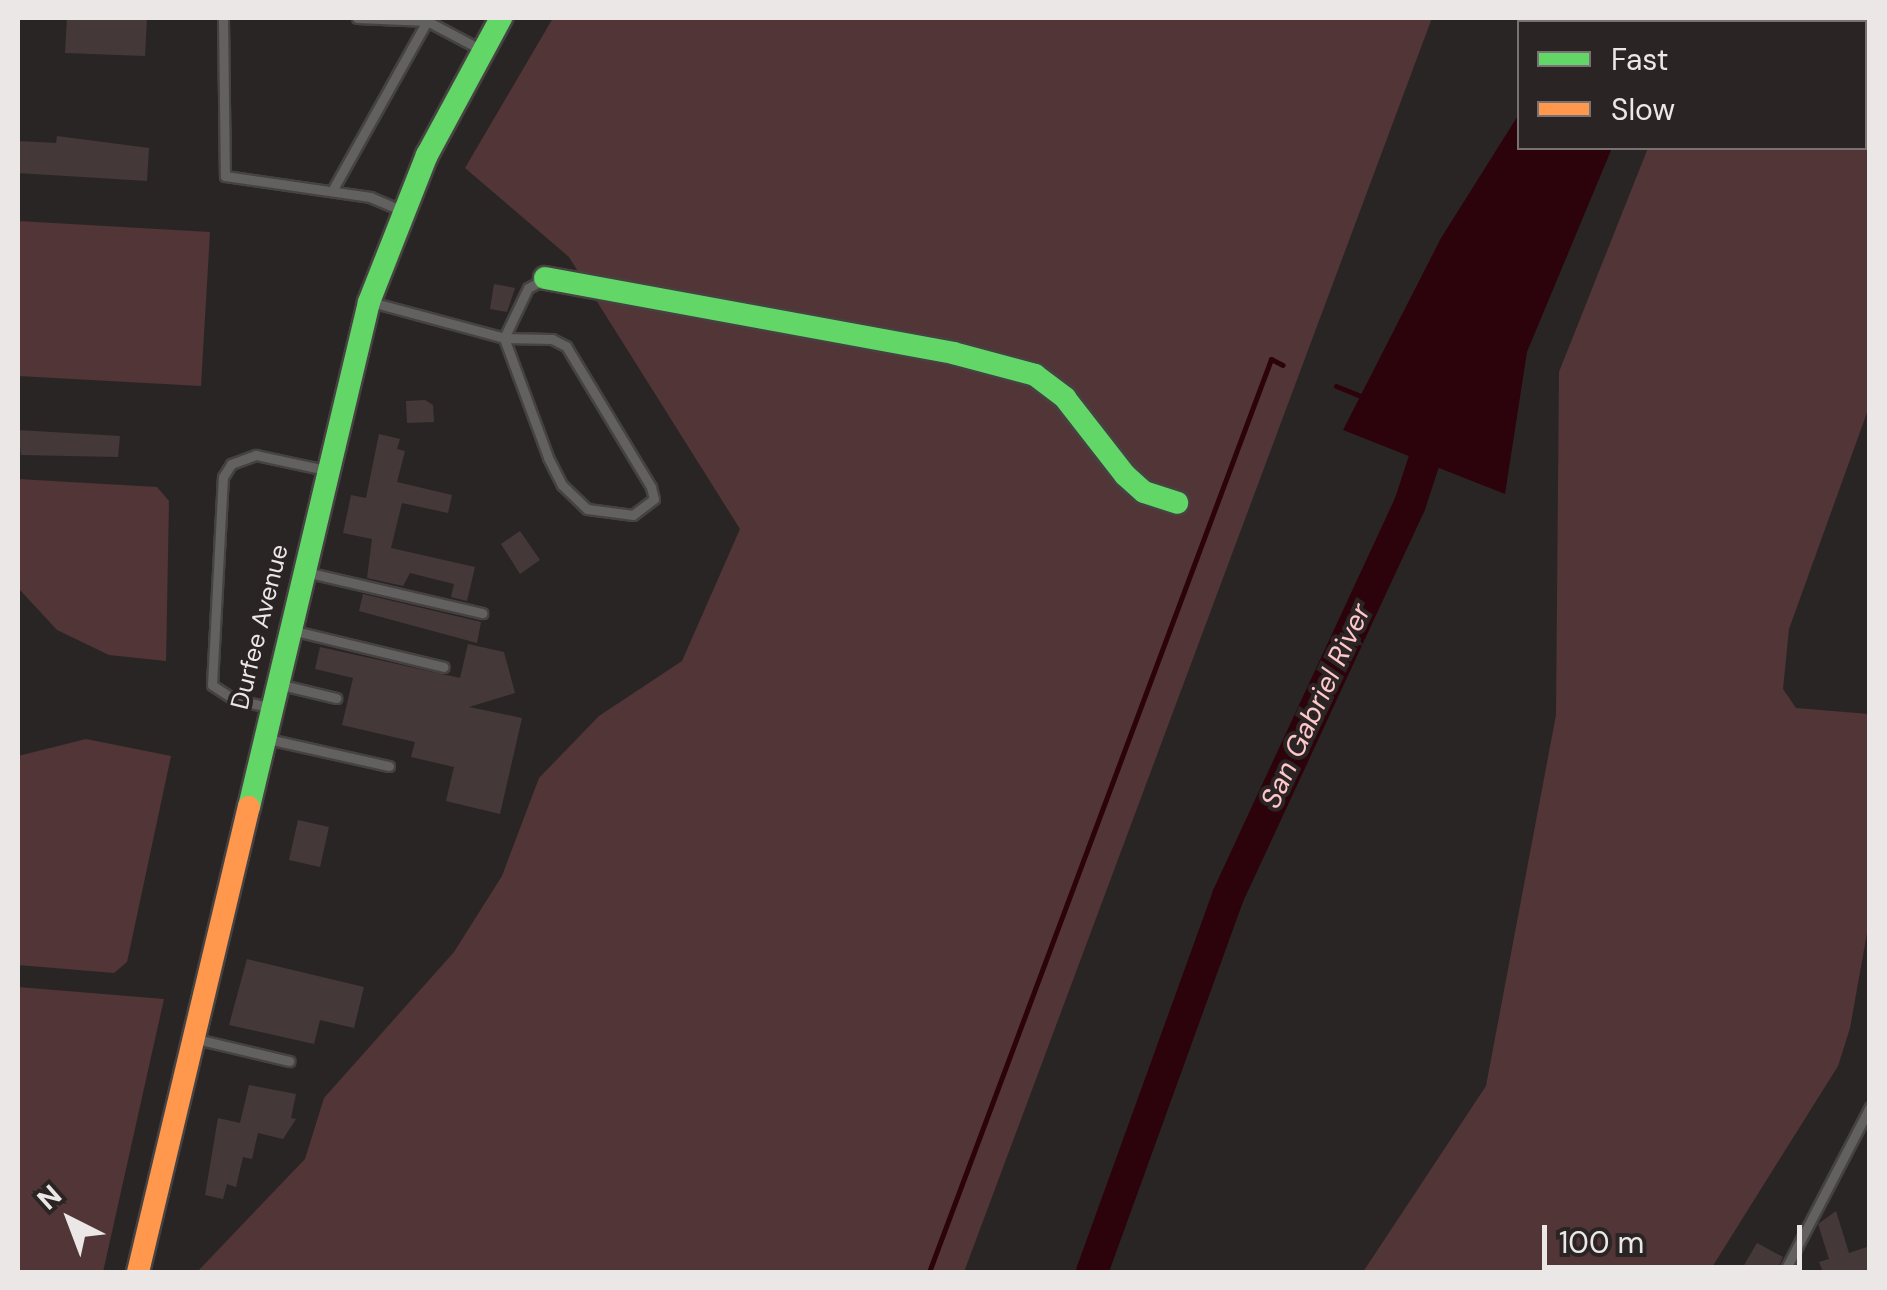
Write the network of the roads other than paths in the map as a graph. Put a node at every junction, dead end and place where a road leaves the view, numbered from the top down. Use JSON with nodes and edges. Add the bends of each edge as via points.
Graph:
{"nodes":[{"id":1,"x":223,"y":18,"type":"edge"},
{"id":2,"x":357,"y":18,"type":"edge"},
{"id":3,"x":499,"y":18,"type":"edge"},
{"id":4,"x":427,"y":21,"type":"junction"},
{"id":5,"x":482,"y":50,"type":"junction"},
{"id":6,"x":332,"y":191,"type":"junction"},
{"id":7,"x":403,"y":211,"type":"junction"},
{"id":8,"x":545,"y":278,"type":"joint"},
{"id":9,"x":369,"y":302,"type":"junction"},
{"id":10,"x":504,"y":338,"type":"junction"},
{"id":11,"x":326,"y":470,"type":"junction"},
{"id":12,"x":1177,"y":503,"type":"dead end"},
{"id":13,"x":302,"y":572,"type":"junction"},
{"id":14,"x":482,"y":613,"type":"dead end"},
{"id":15,"x":289,"y":630,"type":"junction"},
{"id":16,"x":444,"y":668,"type":"dead end"},
{"id":17,"x":274,"y":684,"type":"junction"},
{"id":18,"x":336,"y":698,"type":"dead end"},
{"id":19,"x":268,"y":707,"type":"junction"},
{"id":20,"x":261,"y":738,"type":"junction"},
{"id":21,"x":389,"y":766,"type":"dead end"},
{"id":22,"x":194,"y":1038,"type":"junction"},
{"id":23,"x":289,"y":1061,"type":"dead end"},
{"id":24,"x":1870,"y":1107,"type":"edge"},
{"id":25,"x":138,"y":1272,"type":"edge"},
{"id":26,"x":1784,"y":1272,"type":"edge"}],
"edges":[{"from":1,"to":6,"type":"lane","via":[[225,176]]},
{"from":2,"to":4,"type":"lane"},
{"from":3,"to":5,"type":"main road","name":"Durfee Avenue"},
{"from":4,"to":5,"type":"lane"},
{"from":4,"to":6,"type":"lane"},
{"from":5,"to":7,"type":"main road","name":"Durfee Avenue"},
{"from":6,"to":7,"type":"lane"},
{"from":7,"to":9,"type":"main road","name":"Durfee Avenue"},
{"from":8,"to":10,"type":"lane","via":[[528,288]]},
{"from":8,"to":12,"type":"main road","via":[[954,352],[1035,375],[1065,398],[1124,475],[1144,492]]},
{"from":9,"to":10,"type":"lane"},
{"from":9,"to":11,"type":"main road","name":"Durfee Avenue"},
{"from":10,"to":10,"type":"lane","via":[[562,485],[587,508],[612,515],[643,510],[654,498],[650,487],[566,346],[552,338]]},
{"from":11,"to":13,"type":"main road","name":"Durfee Avenue"},
{"from":11,"to":19,"type":"lane","via":[[256,455],[231,464],[223,478],[212,685],[235,700]]},
{"from":13,"to":14,"type":"lane"},
{"from":13,"to":15,"type":"main road","name":"Durfee Avenue"},
{"from":15,"to":16,"type":"lane"},
{"from":15,"to":17,"type":"main road","name":"Durfee Avenue"},
{"from":17,"to":18,"type":"lane"},
{"from":17,"to":19,"type":"main road","name":"Durfee Avenue"},
{"from":19,"to":20,"type":"main road","name":"Durfee Avenue"},
{"from":20,"to":21,"type":"lane"},
{"from":20,"to":22,"type":"main road","name":"Durfee Avenue"},
{"from":22,"to":23,"type":"lane"},
{"from":22,"to":25,"type":"main road","name":"Durfee Avenue"},
{"from":24,"to":26,"type":"lane"}]}
